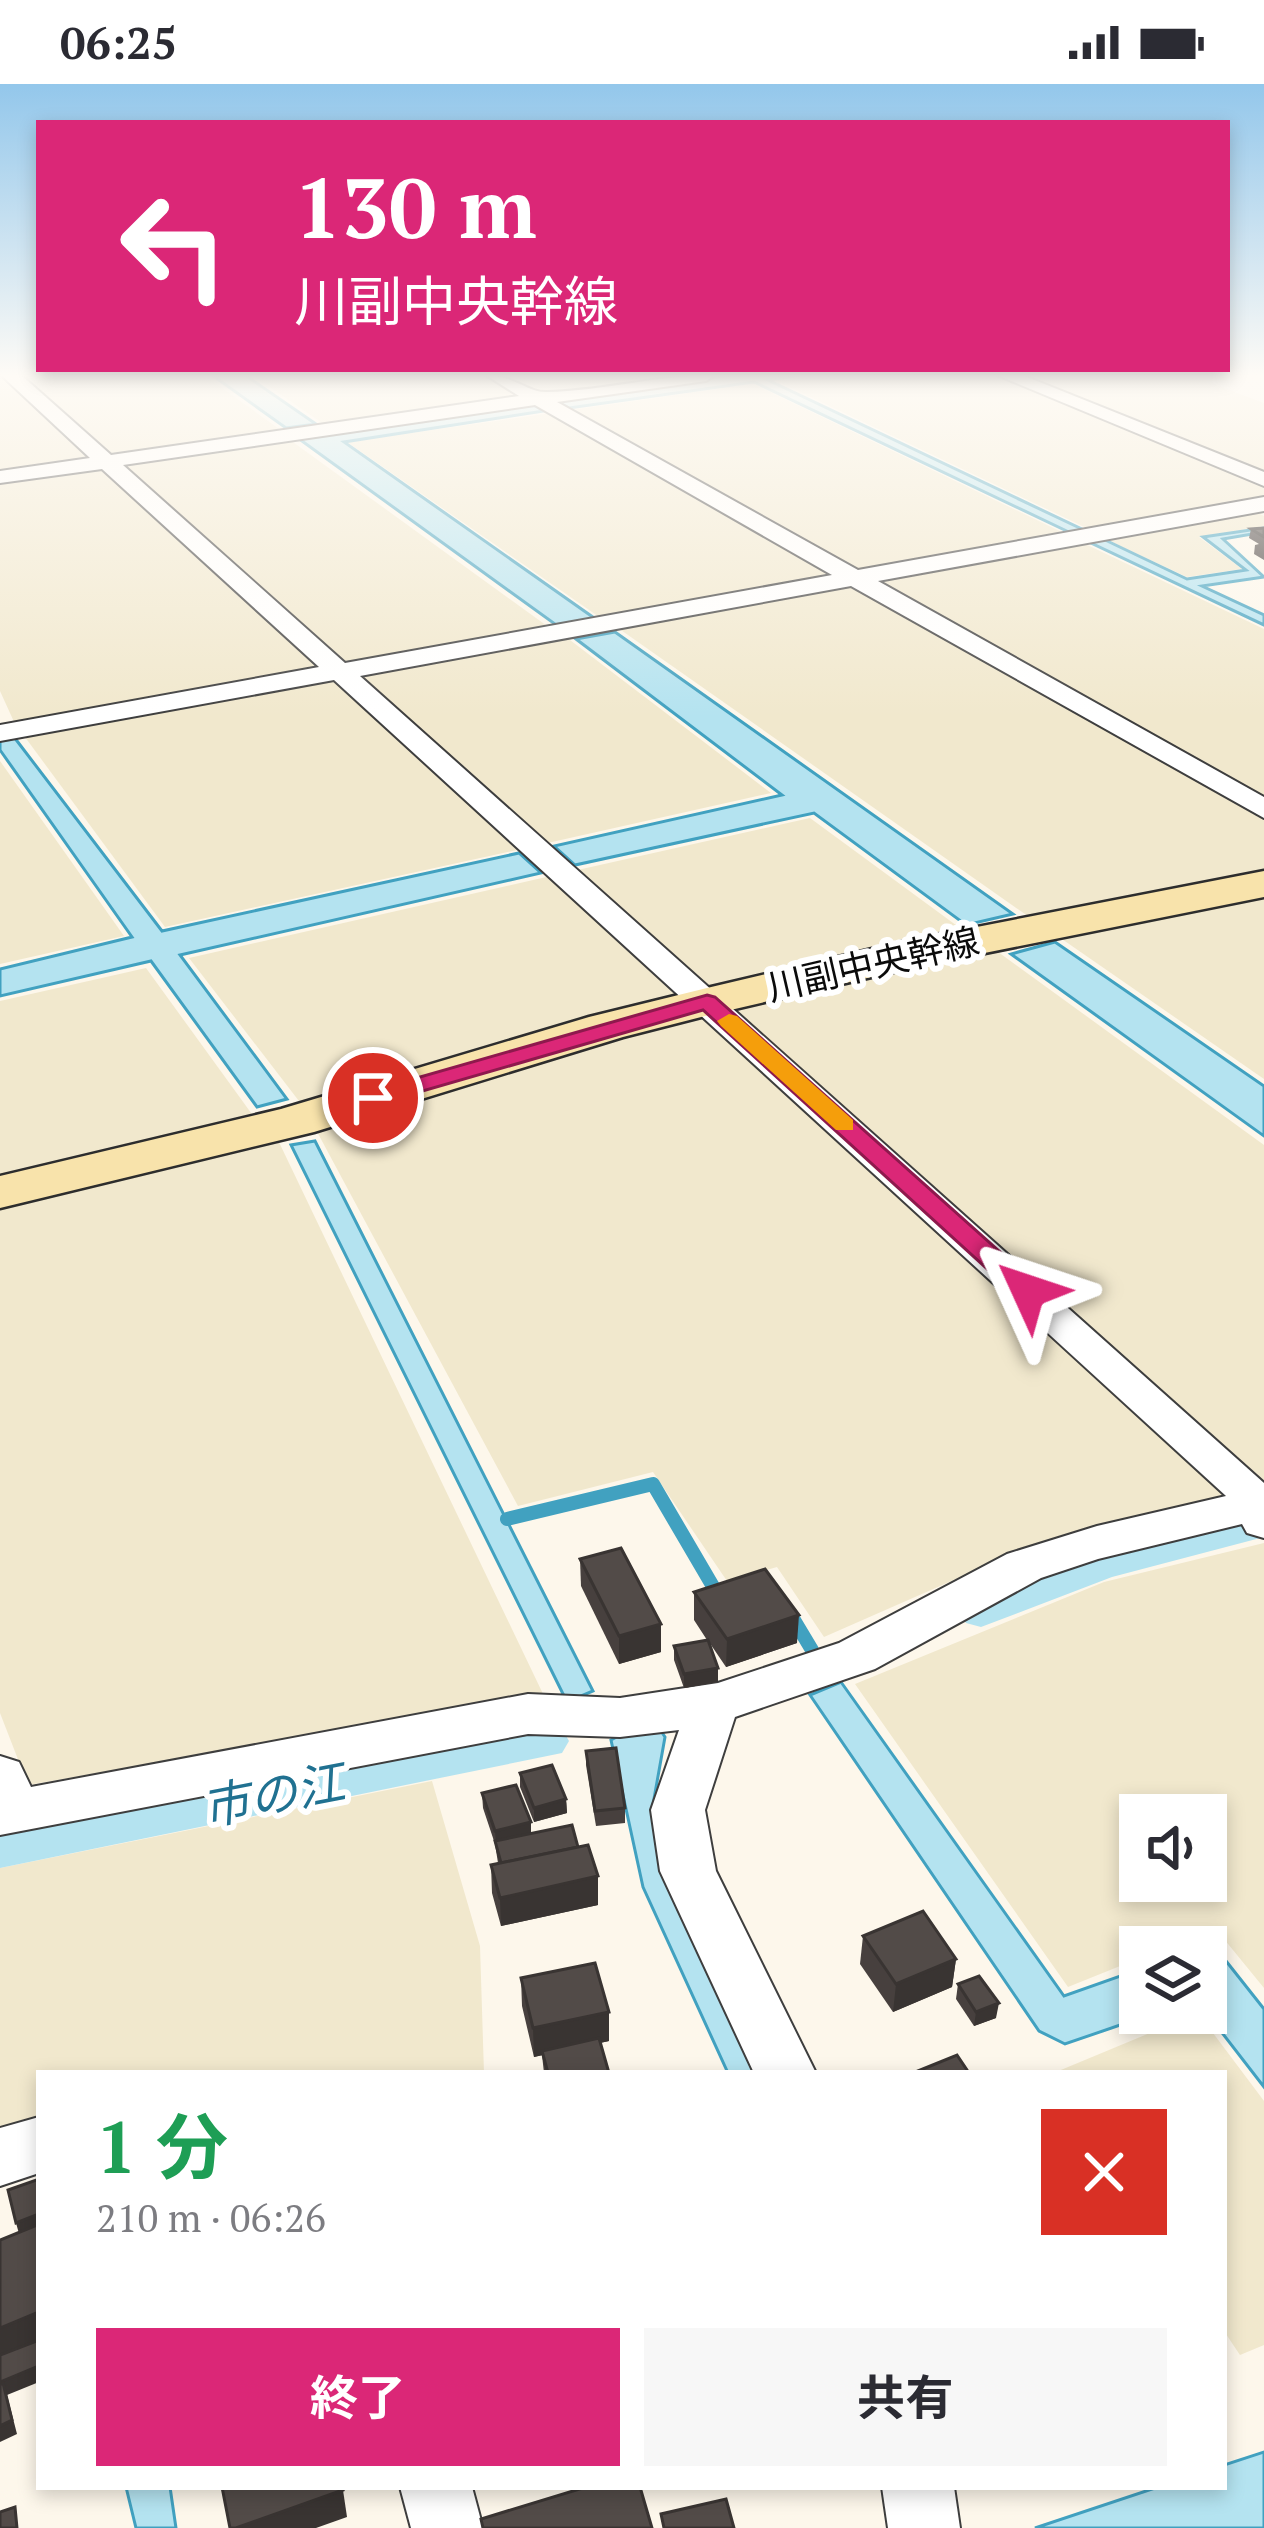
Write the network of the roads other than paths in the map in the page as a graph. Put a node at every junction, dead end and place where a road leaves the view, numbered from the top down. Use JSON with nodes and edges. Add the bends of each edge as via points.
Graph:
{"nodes":[{"id":1,"x":139,"y":489,"type":"edge"},
{"id":2,"x":695,"y":489,"type":"edge"},
{"id":3,"x":1260,"y":507,"type":"edge"},
{"id":4,"x":856,"y":580,"type":"junction"},
{"id":5,"x":341,"y":674,"type":"junction"},
{"id":6,"x":0,"y":733,"type":"edge"},
{"id":7,"x":1264,"y":809,"type":"edge"},
{"id":8,"x":1264,"y":884,"type":"edge"},
{"id":9,"x":707,"y":1002,"type":"junction"},
{"id":10,"x":0,"y":1192,"type":"edge"},
{"id":11,"x":1260,"y":1510,"type":"edge"},
{"id":12,"x":714,"y":1702,"type":"junction"},
{"id":13,"x":4,"y":1800,"type":"edge"},
{"id":14,"x":784,"y":2070,"type":"edge"},
{"id":15,"x":36,"y":2146,"type":"edge"},
{"id":16,"x":0,"y":2157,"type":"edge"},
{"id":17,"x":437,"y":2490,"type":"edge"},
{"id":18,"x":918,"y":2490,"type":"edge"},
{"id":19,"x":447,"y":2528,"type":"edge"},
{"id":20,"x":924,"y":2528,"type":"edge"}],
"edges":[{"from":1,"to":5,"type":"street"},
{"from":2,"to":4,"type":"street"},
{"from":3,"to":4,"type":"street"},
{"from":4,"to":5,"type":"street"},
{"from":4,"to":7,"type":"street"},
{"from":5,"to":6,"type":"street"},
{"from":5,"to":9,"type":"street"},
{"from":8,"to":9,"type":"street","name":"川副中央幹線"},
{"from":9,"to":10,"type":"street","name":"川副中央幹線","via":[[296,1121]]},
{"from":9,"to":11,"type":"street","via":[[1241,1484]]},
{"from":11,"to":12,"type":"street","via":[[1040,1559],[895,1637],[783,1684]]},
{"from":12,"to":13,"type":"street","via":[[578,1722],[528,1714]]},
{"from":12,"to":14,"type":"street","via":[[678,1810],[688,1871]]},
{"from":15,"to":16,"type":"street"},
{"from":17,"to":19,"type":"street"},
{"from":18,"to":20,"type":"street"}]}
